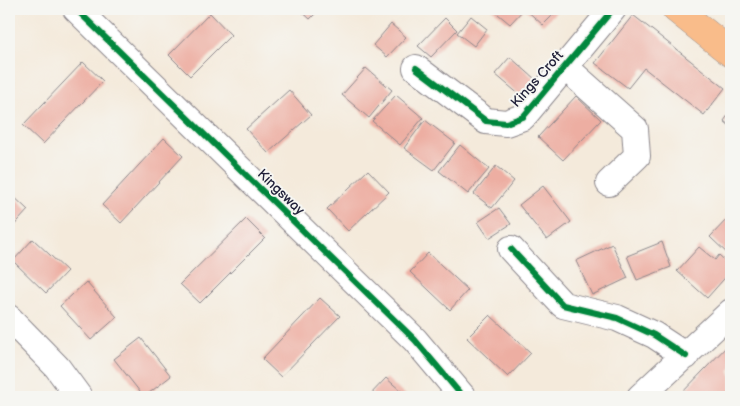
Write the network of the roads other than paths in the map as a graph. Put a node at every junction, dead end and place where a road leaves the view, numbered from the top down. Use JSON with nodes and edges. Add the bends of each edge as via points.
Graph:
{"nodes":[{"id":1,"x":76,"y":9,"type":"edge"},
{"id":2,"x":614,"y":9,"type":"edge"},
{"id":3,"x":690,"y":13,"type":"edge"},
{"id":4,"x":731,"y":53,"type":"edge"},
{"id":5,"x":565,"y":67,"type":"junction"},
{"id":6,"x":416,"y":68,"type":"dead end"},
{"id":7,"x":609,"y":183,"type":"dead end"},
{"id":8,"x":511,"y":249,"type":"dead end"},
{"id":9,"x":731,"y":312,"type":"edge"},
{"id":10,"x":9,"y":318,"type":"edge"},
{"id":11,"x":686,"y":356,"type":"junction"},
{"id":12,"x":80,"y":397,"type":"edge"},
{"id":13,"x":463,"y":397,"type":"edge"},
{"id":14,"x":640,"y":397,"type":"edge"}],
"edges":[{"from":1,"to":13,"type":"street","name":"Kingsway","via":[[415,340]]},
{"from":2,"to":5,"type":"street","name":"Kings Croft"},
{"from":3,"to":4,"type":"main road"},
{"from":5,"to":6,"type":"street","name":"Kings Croft","via":[[523,117],[506,123],[486,121]]},
{"from":5,"to":7,"type":"street","name":"Kings Croft","via":[[635,129],[637,156]]},
{"from":8,"to":11,"type":"street","via":[[563,305],[616,318],[654,335]]},
{"from":9,"to":11,"type":"street"},
{"from":10,"to":12,"type":"street"},
{"from":11,"to":14,"type":"street"}]}
